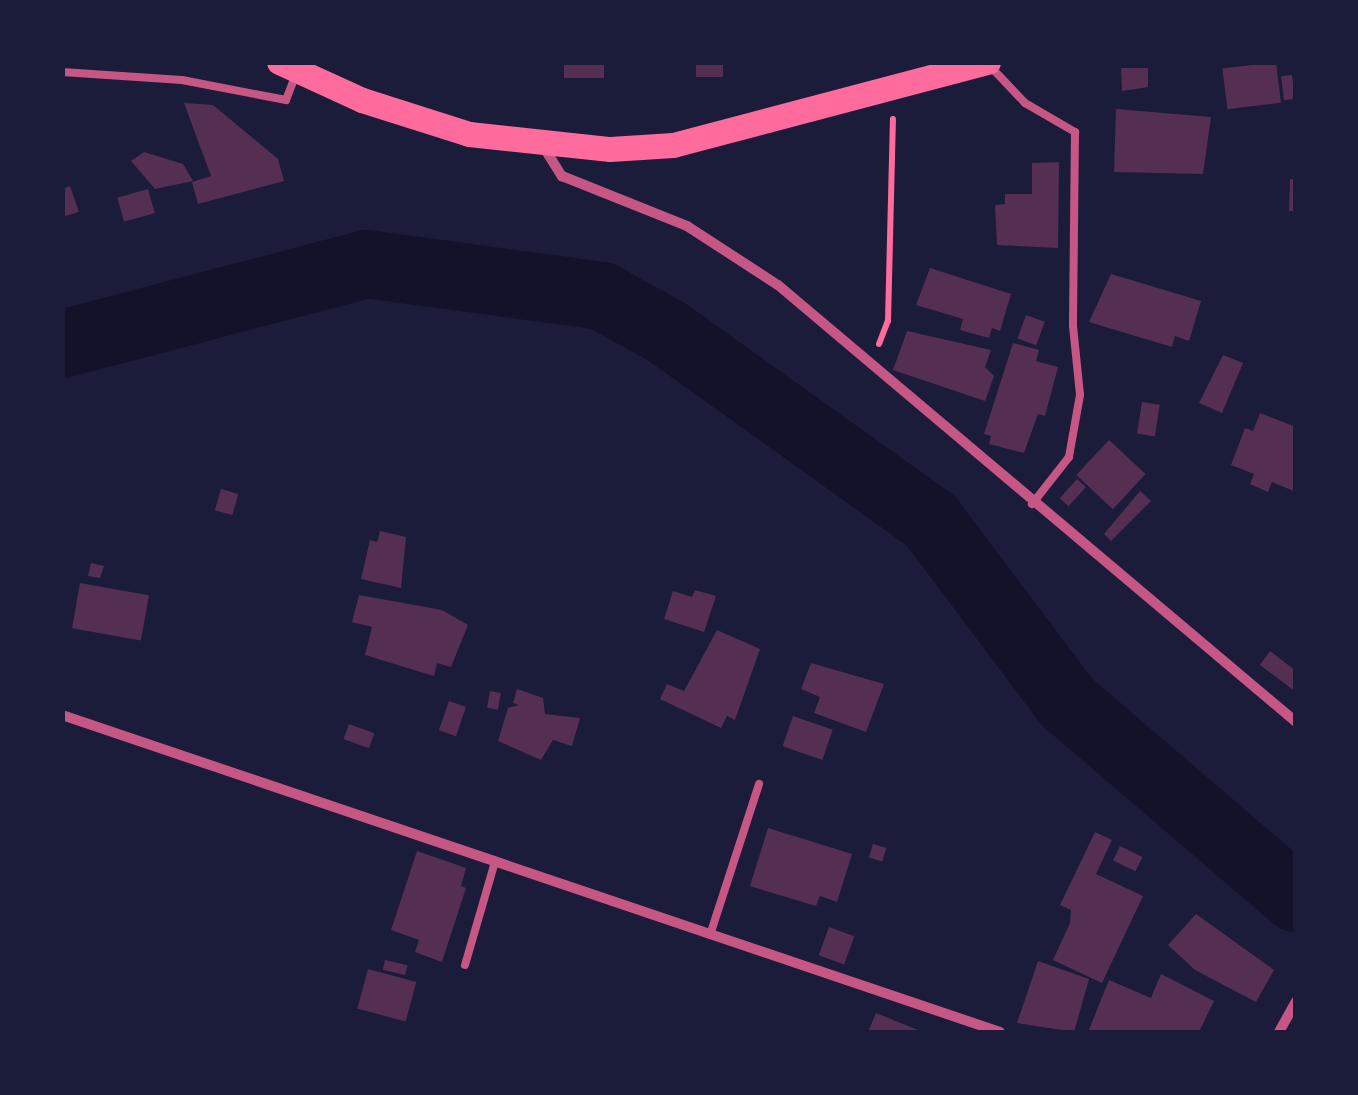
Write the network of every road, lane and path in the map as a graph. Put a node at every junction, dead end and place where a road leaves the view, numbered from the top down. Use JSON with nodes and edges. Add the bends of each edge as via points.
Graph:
{"nodes":[{"id":1,"x":988,"y":63,"type":"edge"},
{"id":2,"x":288,"y":67,"type":"edge"},
{"id":3,"x":62,"y":72,"type":"edge"},
{"id":4,"x":899,"y":84,"type":"junction"},
{"id":5,"x":543,"y":146,"type":"junction"},
{"id":6,"x":869,"y":363,"type":"junction"},
{"id":7,"x":1032,"y":504,"type":"junction"},
{"id":8,"x":62,"y":715,"type":"edge"},
{"id":9,"x":1296,"y":722,"type":"edge"},
{"id":10,"x":760,"y":784,"type":"dead end"},
{"id":11,"x":495,"y":862,"type":"junction"},
{"id":12,"x":710,"y":935,"type":"junction"},
{"id":13,"x":465,"y":965,"type":"dead end"},
{"id":14,"x":1296,"y":1001,"type":"edge"},
{"id":15,"x":1000,"y":1032,"type":"edge"},
{"id":16,"x":1279,"y":1032,"type":"edge"}],
"edges":[{"from":1,"to":4,"type":"main road"},
{"from":1,"to":7,"type":"lane","via":[[1025,103],[1075,132],[1073,326],[1080,394],[1070,457]]},
{"from":2,"to":3,"type":"lane","via":[[286,100],[182,80]]},
{"from":2,"to":5,"type":"main road","via":[[451,128]]},
{"from":4,"to":5,"type":"main road","via":[[673,146]]},
{"from":4,"to":6,"type":"path","via":[[888,328]]},
{"from":5,"to":6,"type":"street","via":[[562,176],[673,220],[734,254]]},
{"from":6,"to":7,"type":"street"},
{"from":7,"to":9,"type":"street"},
{"from":8,"to":11,"type":"street"},
{"from":10,"to":12,"type":"lane"},
{"from":11,"to":12,"type":"street"},
{"from":11,"to":13,"type":"lane"},
{"from":12,"to":15,"type":"street"},
{"from":14,"to":16,"type":"street"}]}
